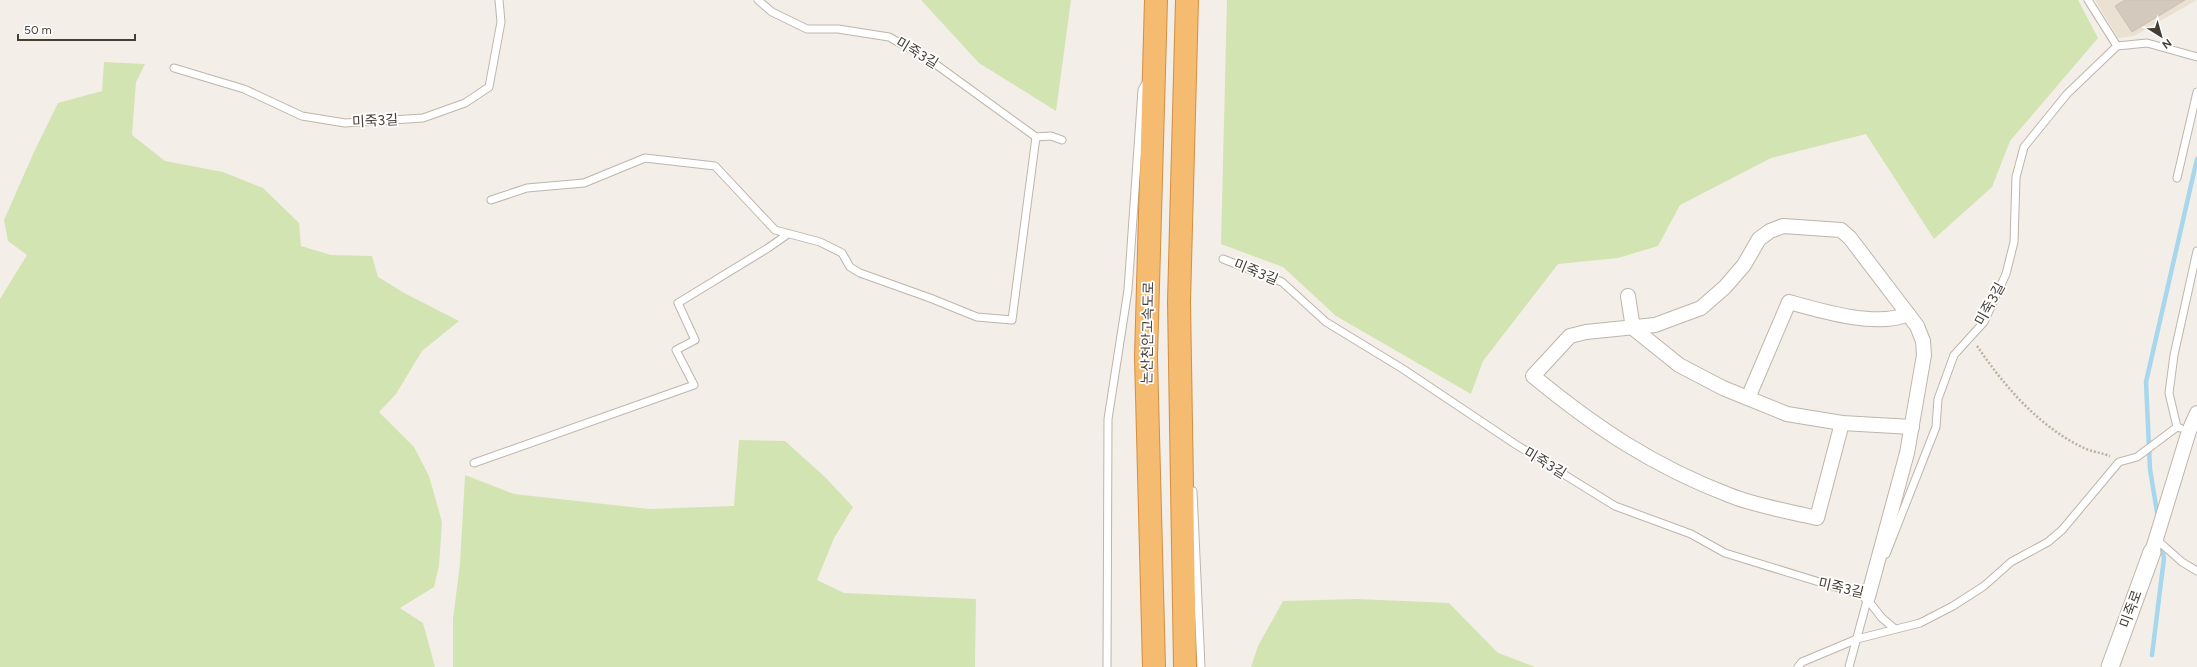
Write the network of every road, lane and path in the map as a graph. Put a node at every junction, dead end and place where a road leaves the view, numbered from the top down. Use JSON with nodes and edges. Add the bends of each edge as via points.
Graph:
{"nodes":[{"id":1,"x":499,"y":0,"type":"edge"},
{"id":2,"x":758,"y":0,"type":"edge"},
{"id":3,"x":1156,"y":0,"type":"edge"},
{"id":4,"x":1187,"y":0,"type":"edge"},
{"id":5,"x":2088,"y":0,"type":"edge"},
{"id":6,"x":2117,"y":46,"type":"junction"},
{"id":7,"x":2197,"y":57,"type":"edge"},
{"id":8,"x":1154,"y":67,"type":"junction"},
{"id":9,"x":174,"y":68,"type":"dead end"},
{"id":10,"x":2197,"y":92,"type":"edge"},
{"id":11,"x":1036,"y":137,"type":"junction"},
{"id":12,"x":1062,"y":140,"type":"dead end"},
{"id":13,"x":2177,"y":178,"type":"dead end"},
{"id":14,"x":491,"y":200,"type":"dead end"},
{"id":15,"x":788,"y":234,"type":"junction"},
{"id":16,"x":2197,"y":250,"type":"edge"},
{"id":17,"x":1223,"y":259,"type":"dead end"},
{"id":18,"x":1628,"y":296,"type":"dead end"},
{"id":19,"x":1908,"y":314,"type":"junction"},
{"id":20,"x":1633,"y":328,"type":"junction"},
{"id":21,"x":1971,"y":336,"type":"junction"},
{"id":22,"x":1748,"y":398,"type":"junction"},
{"id":23,"x":2197,"y":414,"type":"edge"},
{"id":24,"x":1842,"y":423,"type":"junction"},
{"id":25,"x":1912,"y":427,"type":"junction"},
{"id":26,"x":2183,"y":429,"type":"junction"},
{"id":27,"x":1181,"y":448,"type":"junction"},
{"id":28,"x":2124,"y":461,"type":"junction"},
{"id":29,"x":474,"y":463,"type":"dead end"},
{"id":30,"x":1190,"y":473,"type":"dead end"},
{"id":31,"x":1193,"y":487,"type":"dead end"},
{"id":32,"x":2154,"y":545,"type":"junction"},
{"id":33,"x":2197,"y":570,"type":"edge"},
{"id":34,"x":1868,"y":598,"type":"junction"},
{"id":35,"x":1895,"y":629,"type":"junction"},
{"id":36,"x":1857,"y":639,"type":"junction"},
{"id":37,"x":1107,"y":667,"type":"edge"},
{"id":38,"x":1154,"y":667,"type":"edge"},
{"id":39,"x":1185,"y":667,"type":"edge"},
{"id":40,"x":1201,"y":667,"type":"edge"},
{"id":41,"x":1798,"y":667,"type":"edge"},
{"id":42,"x":1849,"y":667,"type":"edge"},
{"id":43,"x":2112,"y":667,"type":"edge"}],
"edges":[{"from":1,"to":9,"type":"lane","name":"미죽3길","via":[[502,22],[489,87],[466,103],[423,118],[345,123],[302,116],[244,89]]},
{"from":2,"to":11,"type":"lane","name":"미죽3길","via":[[772,12],[807,29],[838,29],[889,36],[927,58]]},
{"from":3,"to":8,"type":"highway","name":"논산천안고속도로"},
{"from":4,"to":27,"type":"highway","via":[[1179,302]]},
{"from":5,"to":6,"type":"lane"},
{"from":6,"to":7,"type":"lane","via":[[2147,43]]},
{"from":6,"to":21,"type":"lane","name":"미죽3길","via":[[2067,94],[2024,147],[2016,177],[2014,242],[2006,274],[1984,322]]},
{"from":8,"to":37,"type":"lane","via":[[1142,90],[1128,290],[1108,419]]},
{"from":8,"to":38,"type":"highway","name":"논산천안고속도로","via":[[1146,358]]},
{"from":10,"to":13,"type":"lane"},
{"from":11,"to":12,"type":"lane","via":[[1051,136]]},
{"from":11,"to":15,"type":"lane","via":[[1012,320],[977,317],[860,273],[850,267],[842,253],[820,242]]},
{"from":14,"to":15,"type":"lane","via":[[528,188],[584,183],[645,158],[671,160],[715,166],[775,230]]},
{"from":15,"to":29,"type":"lane","via":[[678,303],[695,340],[676,350],[694,384]]},
{"from":16,"to":26,"type":"lane","via":[[2174,355],[2169,393]]},
{"from":17,"to":34,"type":"lane","name":"미죽3길","via":[[1282,282],[1326,322],[1403,368],[1515,444],[1615,506],[1691,534],[1725,553]]},
{"from":18,"to":20,"type":"street"},
{"from":19,"to":20,"type":"street","via":[[1850,238],[1841,230],[1783,226],[1759,239],[1744,265],[1725,287],[1701,308],[1655,325]]},
{"from":19,"to":22,"type":"street","via":[[1896,320],[1837,315],[1789,302]]},
{"from":19,"to":25,"type":"street","via":[[1917,326],[1923,341],[1924,355]]},
{"from":20,"to":22,"type":"street","via":[[1679,365]]},
{"from":20,"to":24,"type":"street","via":[[1570,336],[1533,376],[1585,418],[1623,444],[1671,470],[1730,496],[1817,518]]},
{"from":21,"to":28,"type":"path","via":[[2010,390],[2042,422],[2086,449]]},
{"from":21,"to":34,"type":"lane","name":"미죽3길","via":[[1954,355],[1938,399],[1936,427]]},
{"from":22,"to":24,"type":"street","via":[[1787,414]]},
{"from":23,"to":26,"type":"street"},
{"from":24,"to":25,"type":"street"},
{"from":25,"to":34,"type":"street","via":[[1908,453]]},
{"from":26,"to":28,"type":"lane","via":[[2164,436],[2136,457]]},
{"from":26,"to":32,"type":"street","via":[[2175,481]]},
{"from":27,"to":30,"type":"lane"},
{"from":27,"to":39,"type":"highway"},
{"from":28,"to":35,"type":"lane","via":[[2119,462],[2062,530],[2048,542],[2011,562],[1984,586],[1953,606],[1920,623]]},
{"from":31,"to":40,"type":"lane"},
{"from":32,"to":33,"type":"lane","via":[[2171,552]]},
{"from":32,"to":43,"type":"street","name":"미죽로"},
{"from":34,"to":35,"type":"lane","via":[[1882,618]]},
{"from":34,"to":36,"type":"lane"},
{"from":35,"to":36,"type":"lane"},
{"from":36,"to":41,"type":"lane","via":[[1802,662]]},
{"from":36,"to":42,"type":"lane"}]}
